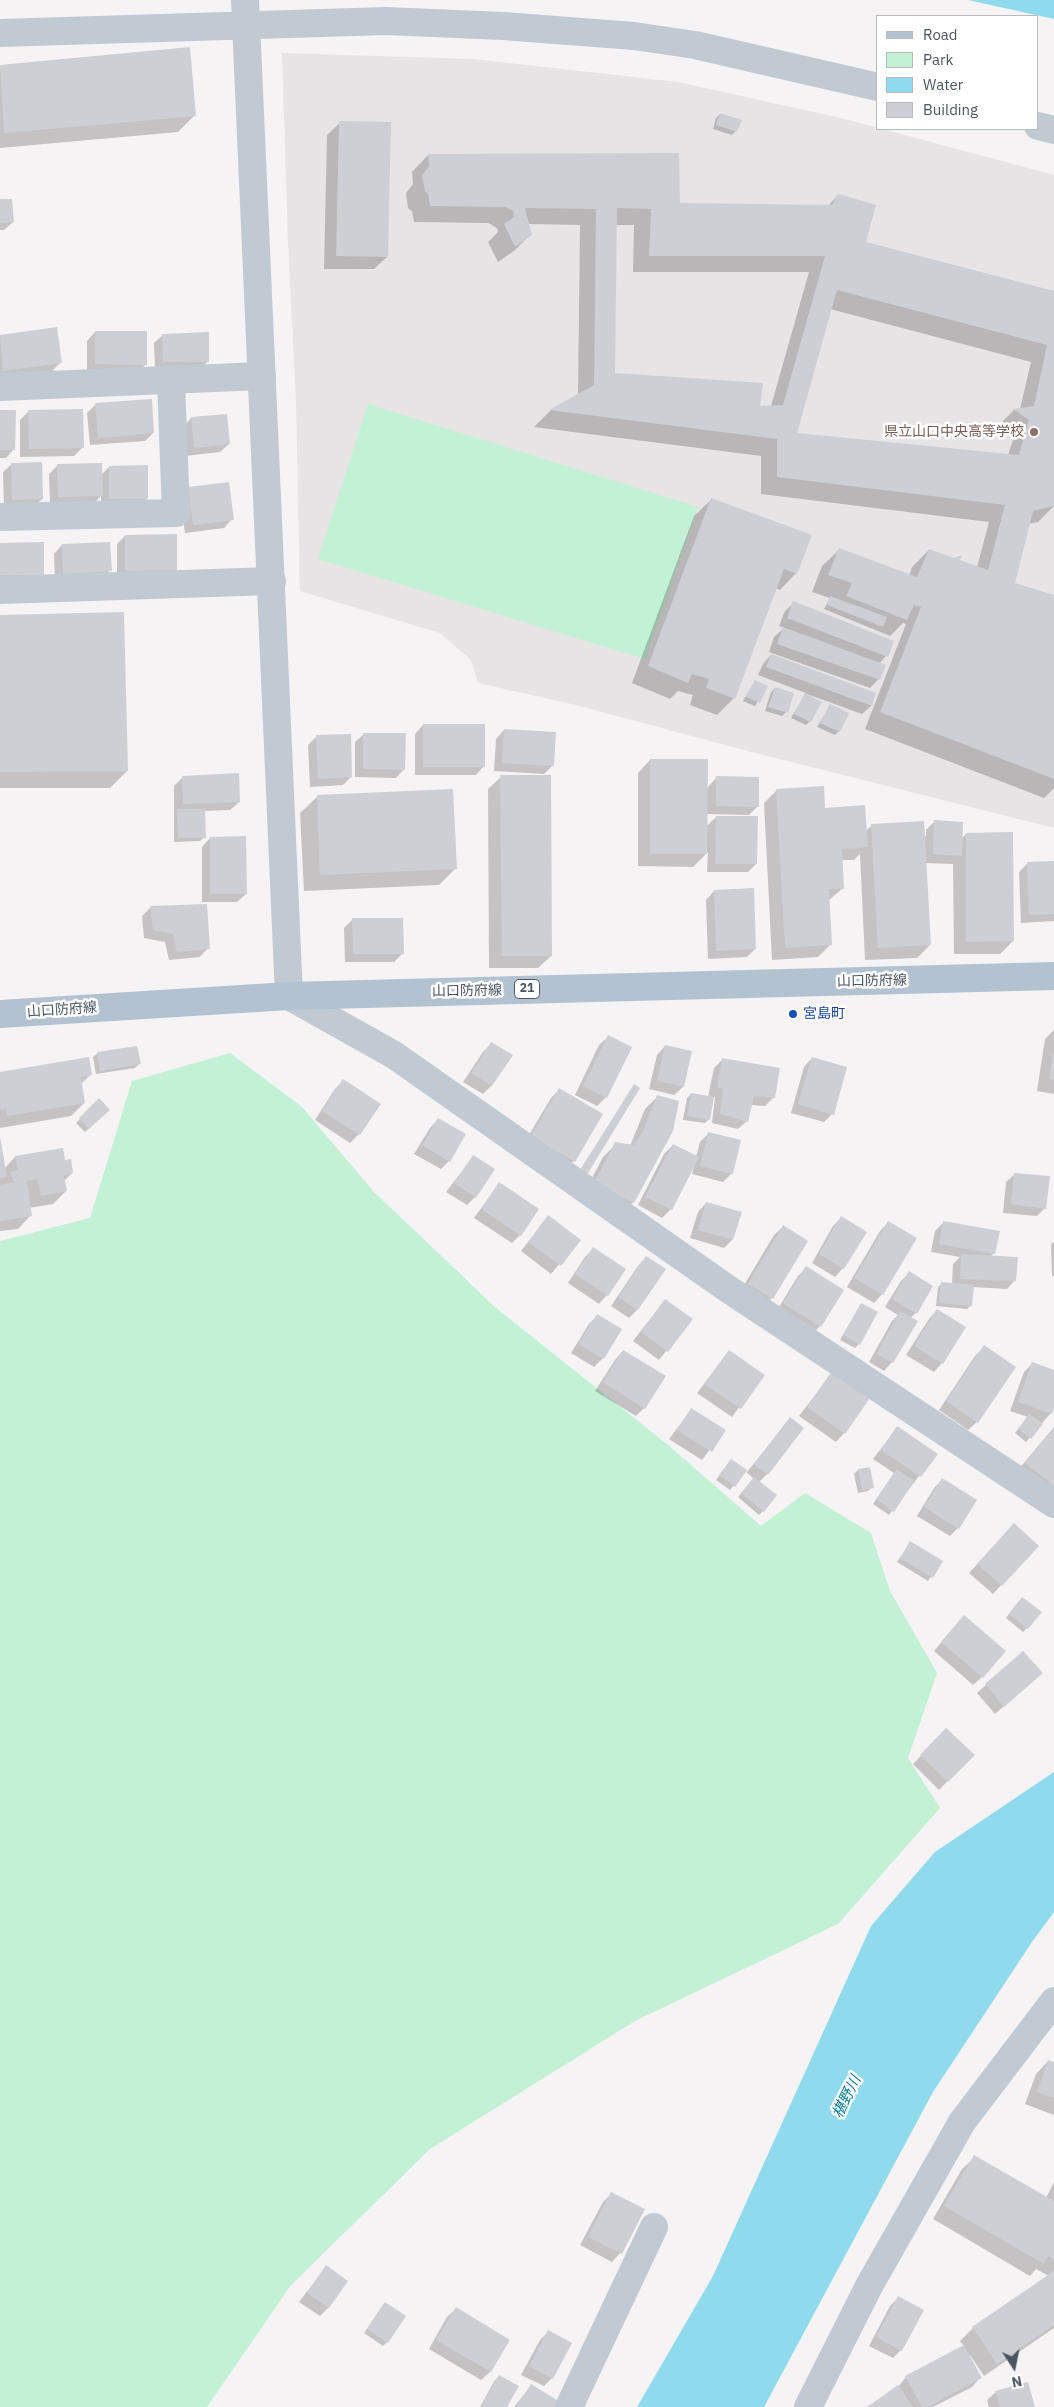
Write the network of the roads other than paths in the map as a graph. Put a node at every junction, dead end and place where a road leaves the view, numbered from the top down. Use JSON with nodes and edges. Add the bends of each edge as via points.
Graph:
{"nodes":[{"id":1,"x":245,"y":12,"type":"edge"},
{"id":2,"x":0,"y":33,"type":"edge"},
{"id":3,"x":876,"y":87,"type":"edge"},
{"id":4,"x":1039,"y":126,"type":"edge"},
{"id":5,"x":1054,"y":130,"type":"edge"},
{"id":6,"x":262,"y":376,"type":"junction"},
{"id":7,"x":171,"y":382,"type":"junction"},
{"id":8,"x":0,"y":387,"type":"edge"},
{"id":9,"x":0,"y":517,"type":"edge"},
{"id":10,"x":272,"y":581,"type":"junction"},
{"id":11,"x":0,"y":590,"type":"edge"},
{"id":12,"x":1054,"y":976,"type":"edge"},
{"id":13,"x":289,"y":996,"type":"junction"},
{"id":14,"x":0,"y":1014,"type":"edge"},
{"id":15,"x":1054,"y":1504,"type":"edge"},
{"id":16,"x":1050,"y":2015,"type":"edge"},
{"id":17,"x":654,"y":2227,"type":"dead end"},
{"id":18,"x":569,"y":2407,"type":"edge"},
{"id":19,"x":808,"y":2407,"type":"edge"}],
"edges":[{"from":1,"to":2,"type":"street"},
{"from":1,"to":3,"type":"street","via":[[634,36],[775,62]]},
{"from":1,"to":6,"type":"street"},
{"from":4,"to":5,"type":"street"},
{"from":6,"to":7,"type":"street"},
{"from":6,"to":10,"type":"street"},
{"from":7,"to":8,"type":"street"},
{"from":7,"to":9,"type":"street","via":[[176,513]]},
{"from":10,"to":11,"type":"street"},
{"from":10,"to":13,"type":"street"},
{"from":12,"to":13,"type":"main road","name":"山口防府線","number":"21"},
{"from":13,"to":14,"type":"main road","name":"山口防府線","number":"21"},
{"from":13,"to":15,"type":"street","via":[[394,1054],[728,1289]]},
{"from":16,"to":19,"type":"street","via":[[962,2122],[869,2286]]},
{"from":17,"to":18,"type":"street"}]}
